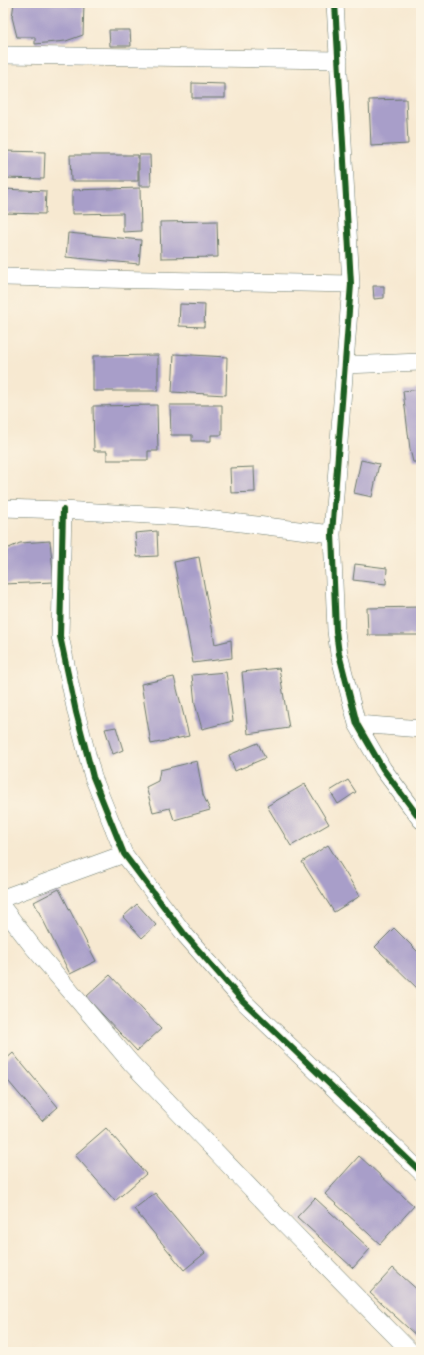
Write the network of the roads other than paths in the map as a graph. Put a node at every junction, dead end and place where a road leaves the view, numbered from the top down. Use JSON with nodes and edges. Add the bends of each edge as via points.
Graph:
{"nodes":[{"id":1,"x":335,"y":3,"type":"edge"},
{"id":2,"x":3,"y":55,"type":"edge"},
{"id":3,"x":339,"y":60,"type":"junction"},
{"id":4,"x":3,"y":277,"type":"edge"},
{"id":5,"x":351,"y":284,"type":"junction"},
{"id":6,"x":421,"y":362,"type":"edge"},
{"id":7,"x":345,"y":365,"type":"junction"},
{"id":8,"x":3,"y":508,"type":"edge"},
{"id":9,"x":63,"y":510,"type":"junction"},
{"id":10,"x":332,"y":534,"type":"junction"},
{"id":11,"x":357,"y":724,"type":"junction"},
{"id":12,"x":421,"y":729,"type":"edge"},
{"id":13,"x":421,"y":820,"type":"edge"},
{"id":14,"x":124,"y":854,"type":"junction"},
{"id":15,"x":3,"y":898,"type":"edge"},
{"id":16,"x":3,"y":908,"type":"edge"},
{"id":17,"x":421,"y":1172,"type":"edge"},
{"id":18,"x":411,"y":1352,"type":"edge"}],
"edges":[{"from":1,"to":3,"type":"street"},
{"from":2,"to":3,"type":"street"},
{"from":3,"to":5,"type":"street"},
{"from":4,"to":5,"type":"street"},
{"from":5,"to":7,"type":"street"},
{"from":6,"to":7,"type":"street"},
{"from":7,"to":10,"type":"street"},
{"from":8,"to":9,"type":"street"},
{"from":9,"to":10,"type":"street","via":[[199,518]]},
{"from":9,"to":14,"type":"street","via":[[60,636],[93,777]]},
{"from":10,"to":11,"type":"street","via":[[339,654]]},
{"from":11,"to":12,"type":"street"},
{"from":11,"to":13,"type":"street","via":[[383,769]]},
{"from":14,"to":15,"type":"street"},
{"from":14,"to":17,"type":"street","via":[[186,936],[242,1000]]},
{"from":16,"to":18,"type":"street","via":[[131,1063]]}]}
